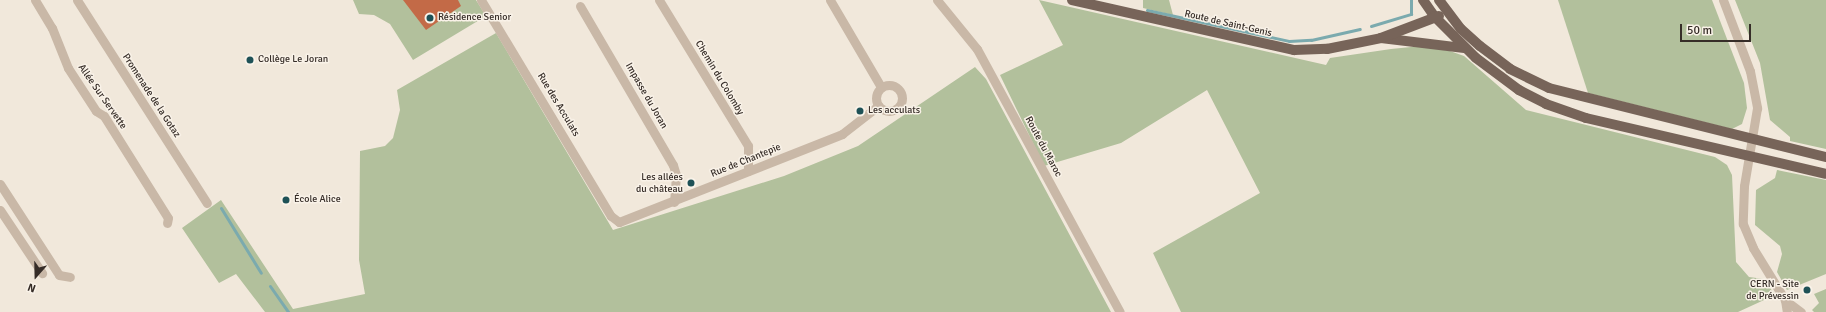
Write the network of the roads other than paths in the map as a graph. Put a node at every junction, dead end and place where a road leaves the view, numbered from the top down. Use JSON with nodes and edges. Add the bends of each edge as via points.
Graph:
{"nodes":[{"id":1,"x":35,"y":0,"type":"edge"},
{"id":2,"x":77,"y":0,"type":"edge"},
{"id":3,"x":481,"y":0,"type":"edge"},
{"id":4,"x":659,"y":0,"type":"edge"},
{"id":5,"x":830,"y":0,"type":"edge"},
{"id":6,"x":937,"y":0,"type":"edge"},
{"id":7,"x":1072,"y":0,"type":"edge"},
{"id":8,"x":1423,"y":0,"type":"edge"},
{"id":9,"x":1439,"y":0,"type":"edge"},
{"id":10,"x":1723,"y":0,"type":"edge"},
{"id":11,"x":580,"y":6,"type":"dead end"},
{"id":12,"x":1434,"y":16,"type":"junction"},
{"id":13,"x":1451,"y":17,"type":"junction"},
{"id":14,"x":1448,"y":31,"type":"junction"},
{"id":15,"x":1381,"y":38,"type":"junction"},
{"id":16,"x":1428,"y":42,"type":"junction"},
{"id":17,"x":1466,"y":49,"type":"junction"},
{"id":18,"x":881,"y":87,"type":"junction"},
{"id":19,"x":878,"y":106,"type":"junction"},
{"id":20,"x":1753,"y":141,"type":"junction"},
{"id":21,"x":1749,"y":157,"type":"junction"},
{"id":22,"x":1826,"y":157,"type":"edge"},
{"id":23,"x":748,"y":171,"type":"junction"},
{"id":24,"x":1826,"y":174,"type":"edge"},
{"id":25,"x":0,"y":184,"type":"edge"},
{"id":26,"x":674,"y":202,"type":"junction"},
{"id":27,"x":207,"y":203,"type":"dead end"},
{"id":28,"x":0,"y":210,"type":"edge"},
{"id":29,"x":615,"y":221,"type":"joint"},
{"id":30,"x":167,"y":223,"type":"dead end"},
{"id":31,"x":42,"y":274,"type":"dead end"},
{"id":32,"x":70,"y":277,"type":"dead end"},
{"id":33,"x":1785,"y":300,"type":"junction"},
{"id":34,"x":1120,"y":312,"type":"edge"},
{"id":35,"x":1787,"y":312,"type":"edge"},
{"id":36,"x":1801,"y":312,"type":"edge"}],
"edges":[{"from":1,"to":30,"type":"street","name":"Allée Sur Servette","via":[[52,28],[68,68],[96,111],[104,116],[168,218]]},
{"from":2,"to":27,"type":"street","name":"Promenade de la Gotaz"},
{"from":3,"to":29,"type":"street","name":"Rue des Acculats"},
{"from":4,"to":23,"type":"street","name":"Chemin du Colomby","via":[[748,146]]},
{"from":5,"to":18,"type":"street"},
{"from":6,"to":34,"type":"street","name":"Route du Maroc","via":[[983,59]]},
{"from":7,"to":15,"type":"main road","name":"Route de Saint-Genis","via":[[1294,50],[1327,49]]},
{"from":8,"to":12,"type":"main road"},
{"from":9,"to":13,"type":"main road"},
{"from":10,"to":20,"type":"street","via":[[1755,85],[1757,118]]},
{"from":11,"to":26,"type":"street","name":"Impasse du Joran","via":[[673,165],[676,175]]},
{"from":12,"to":13,"type":"main road"},
{"from":12,"to":14,"type":"main road"},
{"from":12,"to":15,"type":"main road","name":"Route de Saint-Genis"},
{"from":13,"to":14,"type":"main road"},
{"from":13,"to":20,"type":"main road","via":[[1493,56],[1549,88]]},
{"from":14,"to":16,"type":"main road","via":[[1440,38]]},
{"from":14,"to":17,"type":"main road"},
{"from":15,"to":16,"type":"main road","name":"Route de Saint-Genis"},
{"from":16,"to":17,"type":"main road","name":"Route de Saint-Genis"},
{"from":17,"to":21,"type":"main road","via":[[1519,90],[1569,113]]},
{"from":18,"to":19,"type":"street","via":[[876,95]]},
{"from":18,"to":19,"type":"street","via":[[895,87],[901,93],[902,102],[892,111]]},
{"from":19,"to":23,"type":"street","name":"Rue de Chantepie","via":[[842,134]]},
{"from":20,"to":21,"type":"street"},
{"from":20,"to":22,"type":"main road"},
{"from":21,"to":24,"type":"main road"},
{"from":21,"to":33,"type":"street","via":[[1744,186],[1743,224],[1753,248]]},
{"from":23,"to":26,"type":"street","name":"Rue de Chantepie"},
{"from":25,"to":32,"type":"street","via":[[59,275]]},
{"from":26,"to":29,"type":"street","name":"Rue de Chantepie","via":[[624,222]]},
{"from":28,"to":31,"type":"street"},
{"from":33,"to":35,"type":"street"},
{"from":33,"to":36,"type":"street"}]}
